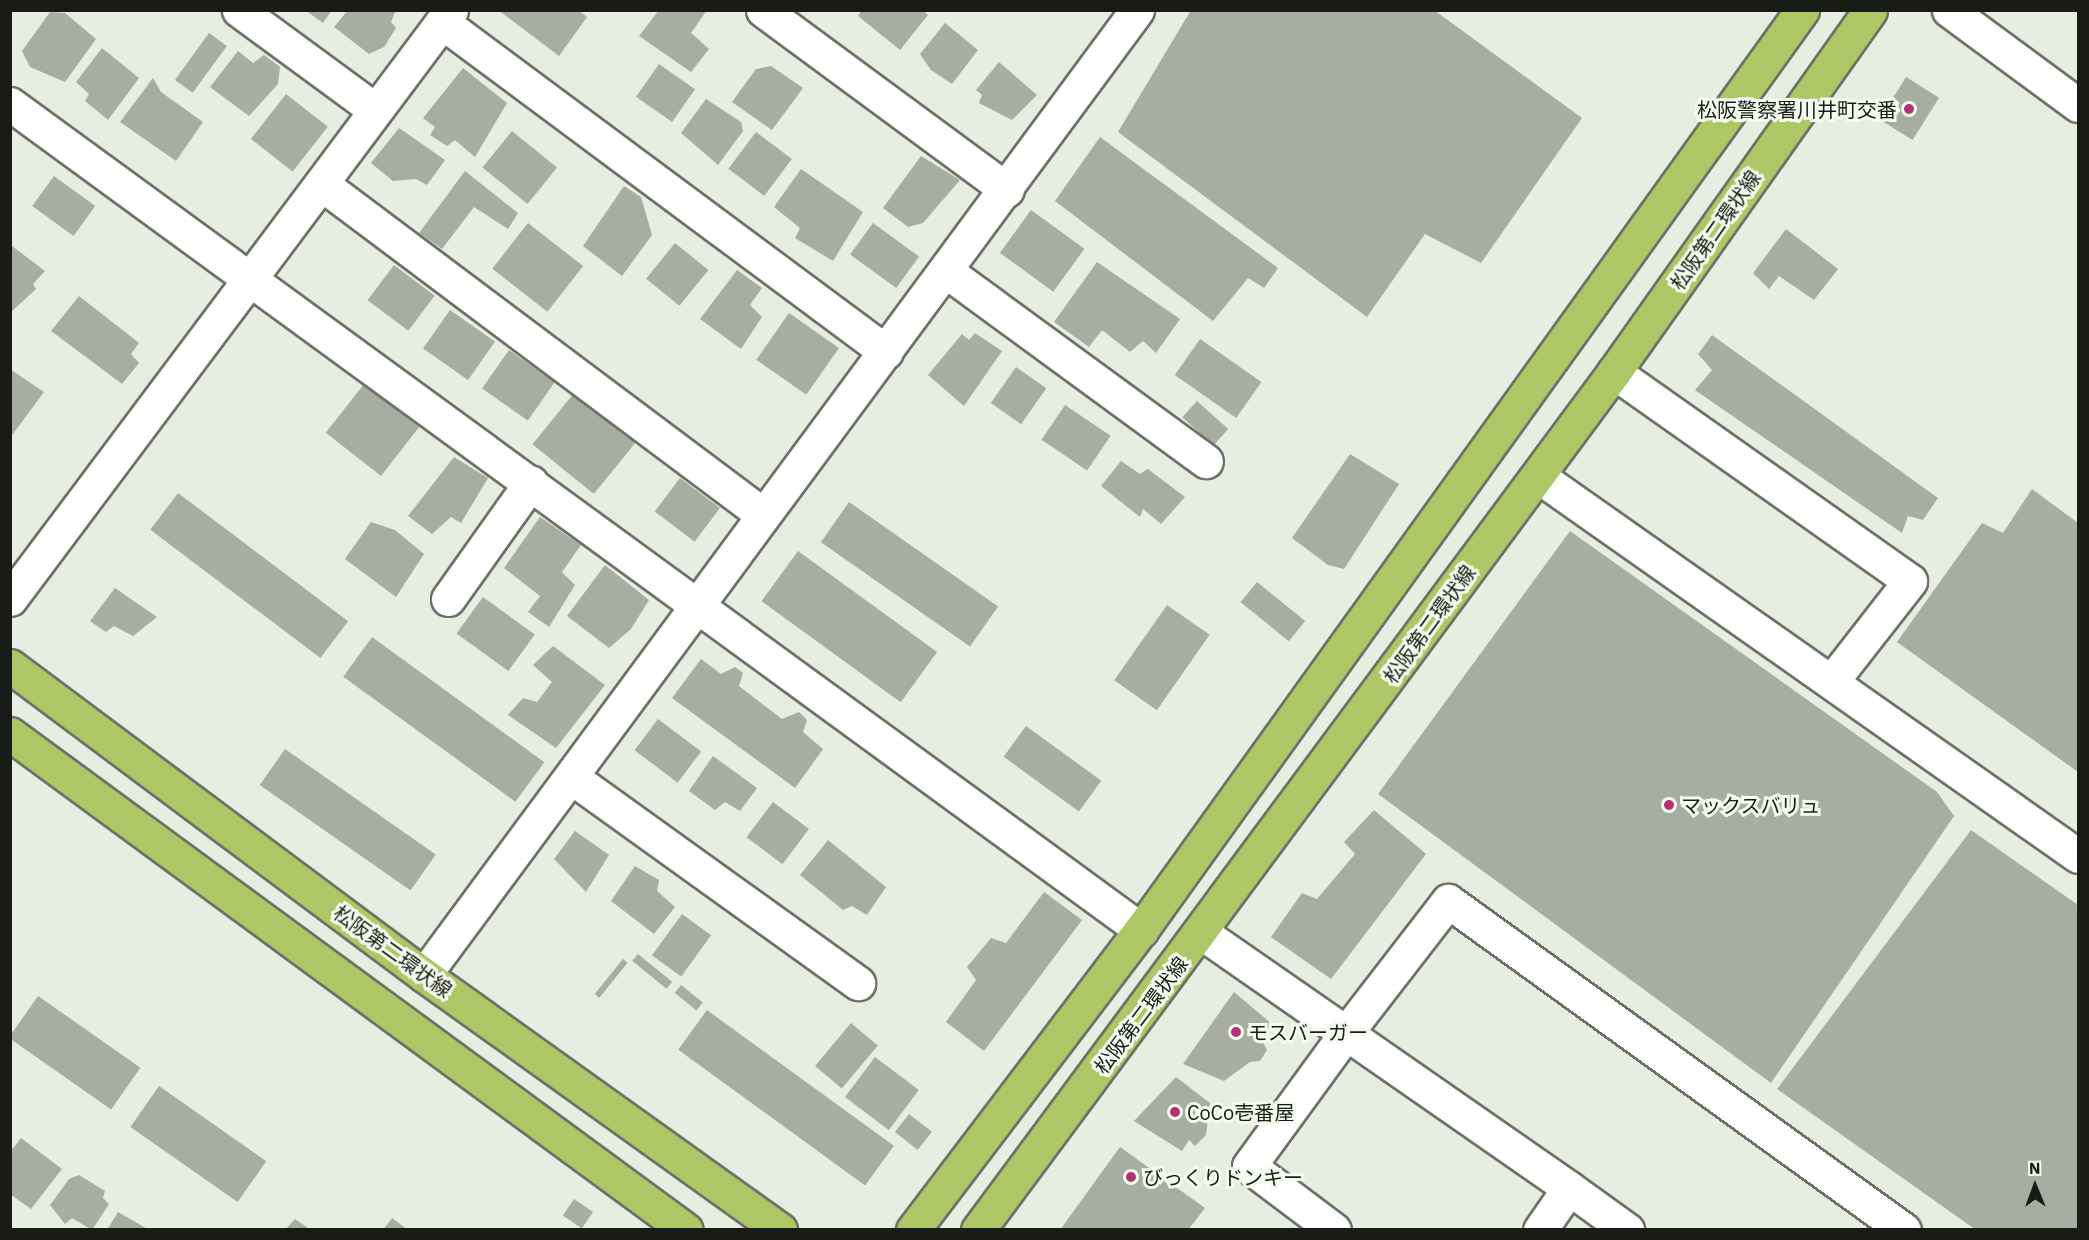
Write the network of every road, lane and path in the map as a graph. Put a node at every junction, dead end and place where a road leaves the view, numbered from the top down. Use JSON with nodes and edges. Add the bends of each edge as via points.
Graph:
{"nodes":[{"id":1,"x":239,"y":10,"type":"edge"},
{"id":2,"x":764,"y":10,"type":"edge"},
{"id":3,"x":1137,"y":10,"type":"edge"},
{"id":4,"x":1802,"y":10,"type":"edge"},
{"id":5,"x":1870,"y":10,"type":"edge"},
{"id":6,"x":1949,"y":10,"type":"edge"},
{"id":7,"x":442,"y":16,"type":"edge"},
{"id":8,"x":10,"y":104,"type":"edge"},
{"id":9,"x":2079,"y":105,"type":"edge"},
{"id":10,"x":375,"y":110,"type":"junction"},
{"id":11,"x":323,"y":185,"type":"junction"},
{"id":12,"x":1007,"y":190,"type":"junction"},
{"id":13,"x":946,"y":271,"type":"junction"},
{"id":14,"x":249,"y":279,"type":"junction"},
{"id":15,"x":886,"y":351,"type":"junction"},
{"id":16,"x":1614,"y":372,"type":"junction"},
{"id":17,"x":1206,"y":461,"type":"dead end"},
{"id":18,"x":1538,"y":476,"type":"junction"},
{"id":19,"x":531,"y":482,"type":"junction"},
{"id":20,"x":762,"y":514,"type":"junction"},
{"id":21,"x":10,"y":599,"type":"edge"},
{"id":22,"x":448,"y":599,"type":"dead end"},
{"id":23,"x":698,"y":605,"type":"junction"},
{"id":24,"x":10,"y":666,"type":"edge"},
{"id":25,"x":1832,"y":681,"type":"junction"},
{"id":26,"x":10,"y":734,"type":"edge"},
{"id":27,"x":574,"y":779,"type":"junction"},
{"id":28,"x":2079,"y":856,"type":"edge"},
{"id":29,"x":1141,"y":930,"type":"junction"},
{"id":30,"x":1202,"y":933,"type":"junction"},
{"id":31,"x":424,"y":975,"type":"junction"},
{"id":32,"x":858,"y":983,"type":"dead end"},
{"id":33,"x":1346,"y":1033,"type":"junction"},
{"id":34,"x":1569,"y":1188,"type":"junction"},
{"id":35,"x":686,"y":1230,"type":"edge"},
{"id":36,"x":780,"y":1230,"type":"edge"},
{"id":37,"x":914,"y":1230,"type":"edge"},
{"id":38,"x":978,"y":1230,"type":"edge"},
{"id":39,"x":1334,"y":1230,"type":"edge"},
{"id":40,"x":1540,"y":1230,"type":"edge"},
{"id":41,"x":1627,"y":1230,"type":"edge"},
{"id":42,"x":1904,"y":1230,"type":"edge"}],
"edges":[{"from":1,"to":10,"type":"street"},
{"from":2,"to":12,"type":"street"},
{"from":3,"to":12,"type":"street"},
{"from":4,"to":29,"type":"main road"},
{"from":5,"to":16,"type":"main road","name":"松阪第二環状線"},
{"from":6,"to":9,"type":"street"},
{"from":7,"to":10,"type":"street"},
{"from":7,"to":15,"type":"street"},
{"from":8,"to":14,"type":"street"},
{"from":10,"to":11,"type":"street"},
{"from":11,"to":14,"type":"street"},
{"from":11,"to":20,"type":"street"},
{"from":12,"to":13,"type":"street"},
{"from":13,"to":15,"type":"street"},
{"from":13,"to":17,"type":"street"},
{"from":14,"to":19,"type":"street"},
{"from":14,"to":21,"type":"street"},
{"from":15,"to":20,"type":"street"},
{"from":16,"to":18,"type":"main road","name":"松阪第二環状線"},
{"from":16,"to":25,"type":"street","via":[[1910,581]]},
{"from":18,"to":25,"type":"street"},
{"from":18,"to":30,"type":"main road","name":"松阪第二環状線"},
{"from":19,"to":22,"type":"street"},
{"from":19,"to":23,"type":"street"},
{"from":20,"to":23,"type":"street"},
{"from":23,"to":27,"type":"street"},
{"from":23,"to":29,"type":"street"},
{"from":24,"to":31,"type":"main road","name":"松阪第二環状線"},
{"from":25,"to":28,"type":"street"},
{"from":26,"to":35,"type":"main road"},
{"from":27,"to":31,"type":"street"},
{"from":27,"to":32,"type":"street"},
{"from":29,"to":37,"type":"main road"},
{"from":30,"to":33,"type":"street"},
{"from":30,"to":38,"type":"main road","name":"松阪第二環状線"},
{"from":31,"to":36,"type":"main road","name":"松阪第二環状線"},
{"from":33,"to":34,"type":"street"},
{"from":33,"to":39,"type":"street","via":[[1249,1166]]},
{"from":33,"to":42,"type":"street","via":[[1448,902]]},
{"from":34,"to":40,"type":"street"},
{"from":34,"to":41,"type":"street"}]}
